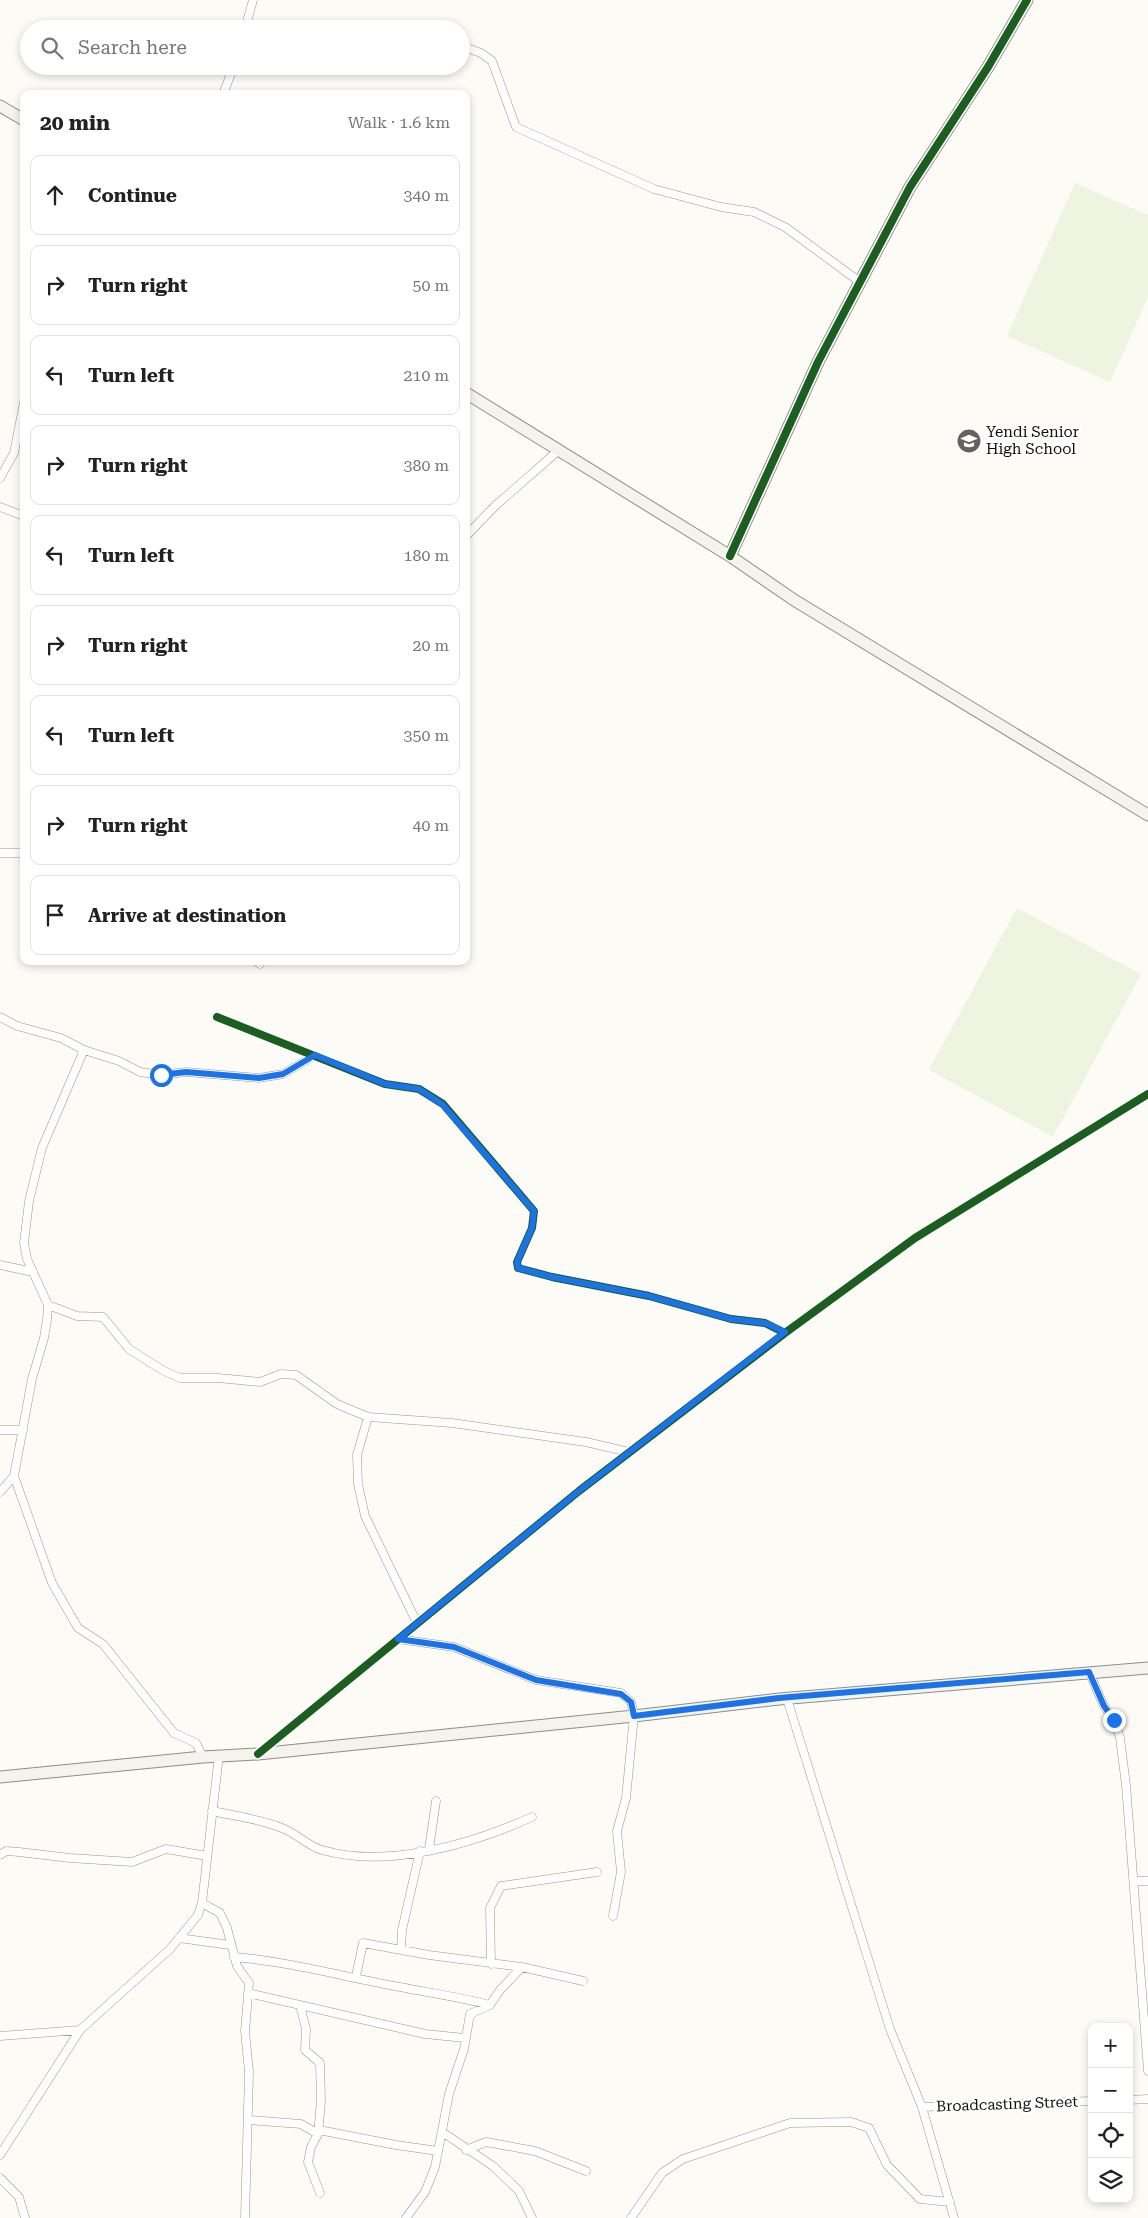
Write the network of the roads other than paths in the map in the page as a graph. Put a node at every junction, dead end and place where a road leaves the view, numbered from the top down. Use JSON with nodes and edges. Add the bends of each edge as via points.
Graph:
{"nodes":[{"id":1,"x":253,"y":0,"type":"edge"},
{"id":2,"x":1028,"y":0,"type":"edge"},
{"id":3,"x":247,"y":20,"type":"edge"},
{"id":4,"x":470,"y":49,"type":"edge"},
{"id":5,"x":230,"y":75,"type":"edge"},
{"id":6,"x":225,"y":90,"type":"edge"},
{"id":7,"x":0,"y":106,"type":"edge"},
{"id":8,"x":20,"y":118,"type":"edge"},
{"id":9,"x":860,"y":282,"type":"junction"},
{"id":10,"x":470,"y":395,"type":"edge"},
{"id":11,"x":20,"y":422,"type":"edge"},
{"id":12,"x":559,"y":450,"type":"junction"},
{"id":13,"x":0,"y":478,"type":"edge"},
{"id":14,"x":0,"y":507,"type":"edge"},
{"id":15,"x":20,"y":514,"type":"edge"},
{"id":16,"x":470,"y":532,"type":"edge"},
{"id":17,"x":730,"y":556,"type":"junction"},
{"id":18,"x":1148,"y":815,"type":"edge"},
{"id":19,"x":0,"y":853,"type":"edge"},
{"id":20,"x":20,"y":853,"type":"edge"},
{"id":21,"x":0,"y":1017,"type":"edge"},
{"id":22,"x":217,"y":1017,"type":"dead end"},
{"id":23,"x":84,"y":1050,"type":"junction"},
{"id":24,"x":315,"y":1055,"type":"junction"},
{"id":25,"x":1148,"y":1094,"type":"edge"},
{"id":26,"x":0,"y":1265,"type":"edge"},
{"id":27,"x":32,"y":1272,"type":"junction"},
{"id":28,"x":48,"y":1306,"type":"junction"},
{"id":29,"x":785,"y":1332,"type":"junction"},
{"id":30,"x":368,"y":1417,"type":"junction"},
{"id":31,"x":0,"y":1430,"type":"edge"},
{"id":32,"x":23,"y":1430,"type":"junction"},
{"id":33,"x":629,"y":1452,"type":"junction"},
{"id":34,"x":14,"y":1476,"type":"junction"},
{"id":35,"x":0,"y":1492,"type":"edge"},
{"id":36,"x":417,"y":1623,"type":"junction"},
{"id":37,"x":398,"y":1639,"type":"junction"},
{"id":38,"x":1148,"y":1668,"type":"edge"},
{"id":39,"x":1089,"y":1672,"type":"junction"},
{"id":40,"x":787,"y":1698,"type":"junction"},
{"id":41,"x":634,"y":1716,"type":"junction"},
{"id":42,"x":258,"y":1754,"type":"junction"},
{"id":43,"x":219,"y":1755,"type":"junction"},
{"id":44,"x":203,"y":1757,"type":"junction"},
{"id":45,"x":0,"y":1777,"type":"edge"},
{"id":46,"x":436,"y":1801,"type":"dead end"},
{"id":47,"x":212,"y":1811,"type":"junction"},
{"id":48,"x":532,"y":1817,"type":"dead end"},
{"id":49,"x":429,"y":1850,"type":"junction"},
{"id":50,"x":420,"y":1851,"type":"junction"},
{"id":51,"x":0,"y":1855,"type":"edge"},
{"id":52,"x":207,"y":1856,"type":"junction"},
{"id":53,"x":598,"y":1872,"type":"dead end"},
{"id":54,"x":1134,"y":1881,"type":"junction"},
{"id":55,"x":1148,"y":1881,"type":"edge"},
{"id":56,"x":202,"y":1903,"type":"junction"},
{"id":57,"x":613,"y":1916,"type":"dead end"},
{"id":58,"x":179,"y":1938,"type":"junction"},
{"id":59,"x":230,"y":1945,"type":"junction"},
{"id":60,"x":401,"y":1950,"type":"junction"},
{"id":61,"x":234,"y":1958,"type":"junction"},
{"id":62,"x":491,"y":1964,"type":"junction"},
{"id":63,"x":522,"y":1967,"type":"junction"},
{"id":64,"x":356,"y":1976,"type":"junction"},
{"id":65,"x":583,"y":1981,"type":"dead end"},
{"id":66,"x":248,"y":1993,"type":"junction"},
{"id":67,"x":490,"y":2005,"type":"junction"},
{"id":68,"x":300,"y":2006,"type":"junction"},
{"id":69,"x":80,"y":2030,"type":"junction"},
{"id":70,"x":0,"y":2036,"type":"edge"},
{"id":71,"x":465,"y":2038,"type":"junction"},
{"id":72,"x":1148,"y":2070,"type":"edge"},
{"id":73,"x":1148,"y":2099,"type":"edge"},
{"id":74,"x":1133,"y":2100,"type":"edge"},
{"id":75,"x":1088,"y":2101,"type":"edge"},
{"id":76,"x":922,"y":2106,"type":"junction"},
{"id":77,"x":249,"y":2120,"type":"junction"},
{"id":78,"x":318,"y":2132,"type":"junction"},
{"id":79,"x":442,"y":2132,"type":"junction"},
{"id":80,"x":466,"y":2150,"type":"junction"},
{"id":81,"x":438,"y":2151,"type":"junction"},
{"id":82,"x":0,"y":2154,"type":"edge"},
{"id":83,"x":586,"y":2170,"type":"dead end"},
{"id":84,"x":0,"y":2178,"type":"edge"},
{"id":85,"x":320,"y":2193,"type":"dead end"},
{"id":86,"x":950,"y":2202,"type":"junction"},
{"id":87,"x":24,"y":2218,"type":"edge"},
{"id":88,"x":245,"y":2218,"type":"edge"},
{"id":89,"x":406,"y":2218,"type":"edge"},
{"id":90,"x":532,"y":2218,"type":"edge"},
{"id":91,"x":631,"y":2218,"type":"edge"},
{"id":92,"x":954,"y":2218,"type":"edge"}],
"edges":[{"from":1,"to":3,"type":"street"},
{"from":2,"to":9,"type":"main road","via":[[910,187]]},
{"from":4,"to":9,"type":"street","via":[[492,61],[516,127],[654,189],[754,212],[785,227]]},
{"from":5,"to":6,"type":"street"},
{"from":7,"to":8,"type":"main road"},
{"from":9,"to":17,"type":"main road","via":[[818,362]]},
{"from":10,"to":12,"type":"main road"},
{"from":11,"to":13,"type":"street","via":[[14,452]]},
{"from":12,"to":16,"type":"street"},
{"from":12,"to":17,"type":"main road"},
{"from":14,"to":15,"type":"street"},
{"from":17,"to":18,"type":"main road","via":[[794,600]]},
{"from":19,"to":20,"type":"street"},
{"from":21,"to":23,"type":"street","via":[[17,1026],[61,1038]]},
{"from":22,"to":24,"type":"street","via":[[264,1038]]},
{"from":23,"to":24,"type":"street","via":[[119,1061],[140,1072],[259,1078],[283,1074]]},
{"from":23,"to":27,"type":"street","via":[[36,1168],[24,1243]]},
{"from":24,"to":29,"type":"street","via":[[385,1084],[419,1089],[442,1104],[534,1211],[532,1228],[517,1262],[518,1268],[649,1296],[731,1319],[765,1323]]},
{"from":25,"to":29,"type":"street","via":[[915,1238]]},
{"from":26,"to":27,"type":"street"},
{"from":27,"to":28,"type":"street"},
{"from":28,"to":30,"type":"street","via":[[77,1316],[103,1317],[129,1349],[180,1378],[260,1382],[282,1374],[296,1375],[337,1404]]},
{"from":28,"to":32,"type":"street"},
{"from":29,"to":33,"type":"street"},
{"from":30,"to":33,"type":"street","via":[[452,1423],[586,1442]]},
{"from":30,"to":36,"type":"street","via":[[357,1455],[358,1484],[365,1516]]},
{"from":31,"to":32,"type":"street"},
{"from":32,"to":34,"type":"street"},
{"from":33,"to":36,"type":"street"},
{"from":34,"to":35,"type":"street"},
{"from":34,"to":44,"type":"street","via":[[52,1583],[78,1628],[103,1644],[174,1732],[196,1743]]},
{"from":36,"to":37,"type":"street"},
{"from":37,"to":41,"type":"street","via":[[454,1647],[536,1680],[621,1694],[631,1702]]},
{"from":37,"to":42,"type":"street"},
{"from":38,"to":39,"type":"main road"},
{"from":39,"to":40,"type":"main road"},
{"from":39,"to":54,"type":"street","via":[[1120,1738]]},
{"from":40,"to":41,"type":"main road"},
{"from":40,"to":76,"type":"street","via":[[890,2029]]},
{"from":41,"to":42,"type":"main road"},
{"from":41,"to":57,"type":"street","via":[[626,1798],[617,1831],[621,1872]]},
{"from":42,"to":43,"type":"main road"},
{"from":43,"to":44,"type":"main road"},
{"from":43,"to":47,"type":"street"},
{"from":44,"to":45,"type":"main road"},
{"from":46,"to":49,"type":"street"},
{"from":47,"to":50,"type":"street","via":[[282,1828],[320,1850],[360,1857]]},
{"from":47,"to":52,"type":"street"},
{"from":48,"to":49,"type":"street","via":[[461,1844]]},
{"from":49,"to":50,"type":"street"},
{"from":50,"to":60,"type":"street","via":[[402,1930]]},
{"from":51,"to":52,"type":"street","via":[[6,1851],[132,1862],[166,1850]]},
{"from":52,"to":56,"type":"street"},
{"from":53,"to":62,"type":"street","via":[[501,1886],[490,1908]]},
{"from":54,"to":55,"type":"street"},
{"from":54,"to":72,"type":"street"},
{"from":56,"to":58,"type":"street","via":[[198,1915]]},
{"from":56,"to":59,"type":"street","via":[[220,1913]]},
{"from":58,"to":59,"type":"street"},
{"from":58,"to":69,"type":"street"},
{"from":59,"to":61,"type":"street"},
{"from":60,"to":62,"type":"street"},
{"from":60,"to":64,"type":"street","via":[[363,1943]]},
{"from":61,"to":64,"type":"street"},
{"from":61,"to":66,"type":"street","via":[[249,1983]]},
{"from":62,"to":63,"type":"street"},
{"from":63,"to":65,"type":"street"},
{"from":63,"to":67,"type":"street"},
{"from":64,"to":67,"type":"street"},
{"from":66,"to":68,"type":"street"},
{"from":66,"to":77,"type":"street","via":[[245,2031]]},
{"from":67,"to":71,"type":"street","via":[[470,2014]]},
{"from":68,"to":71,"type":"street","via":[[424,2034]]},
{"from":68,"to":78,"type":"street","via":[[306,2029],[304,2050],[320,2063]]},
{"from":69,"to":70,"type":"street"},
{"from":69,"to":82,"type":"street"},
{"from":71,"to":79,"type":"street"},
{"from":73,"to":74,"type":"street"},
{"from":75,"to":76,"type":"street","name":"Broadcasting Street"},
{"from":76,"to":86,"type":"street"},
{"from":77,"to":78,"type":"street","via":[[301,2124]]},
{"from":77,"to":88,"type":"street"},
{"from":78,"to":81,"type":"street"},
{"from":78,"to":85,"type":"street","via":[[308,2162]]},
{"from":79,"to":80,"type":"street"},
{"from":79,"to":81,"type":"street"},
{"from":80,"to":83,"type":"street","via":[[486,2142],[535,2151]]},
{"from":80,"to":90,"type":"street","via":[[493,2166],[518,2191]]},
{"from":81,"to":89,"type":"street","via":[[425,2192]]},
{"from":84,"to":87,"type":"street","via":[[19,2197]]},
{"from":86,"to":91,"type":"street","via":[[920,2198],[887,2164],[869,2128],[851,2122],[790,2123],[683,2159],[662,2173]]},
{"from":86,"to":92,"type":"street"}]}
